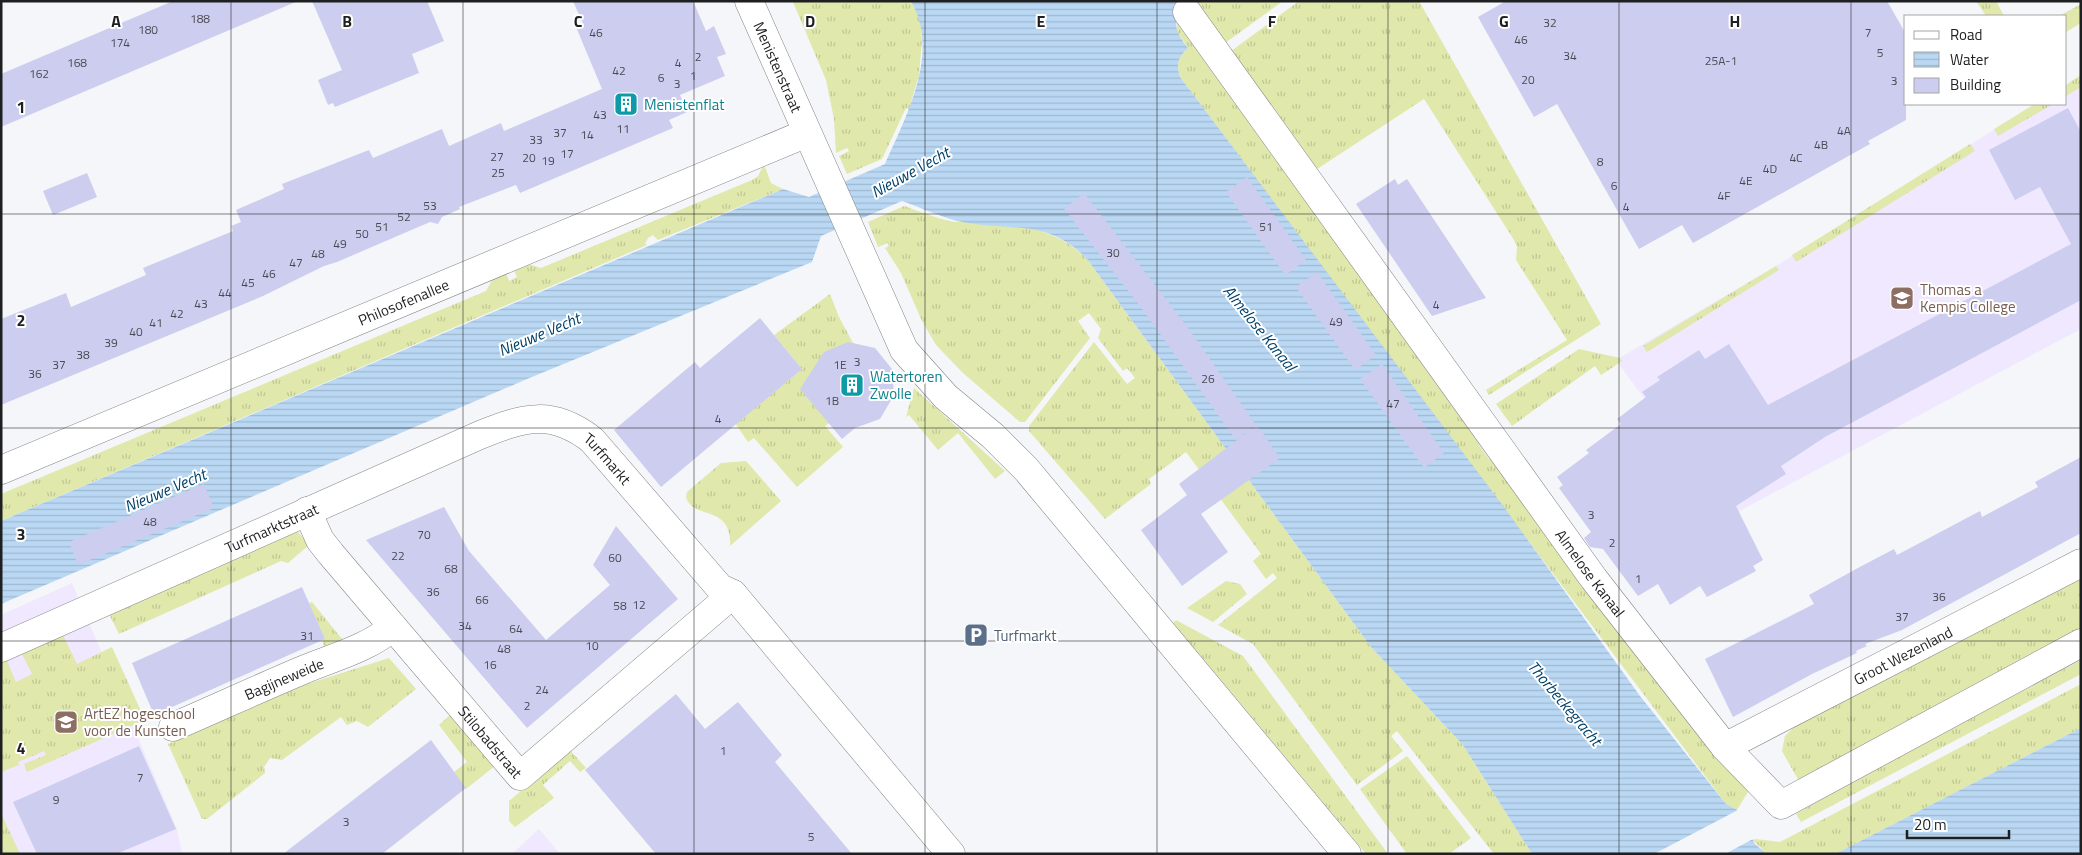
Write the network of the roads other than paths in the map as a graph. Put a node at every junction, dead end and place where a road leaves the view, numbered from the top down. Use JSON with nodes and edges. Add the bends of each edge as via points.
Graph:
{"nodes":[{"id":1,"x":749,"y":1,"type":"edge"},
{"id":2,"x":1187,"y":12,"type":"dead end"},
{"id":3,"x":806,"y":133,"type":"junction"},
{"id":4,"x":545,"y":419,"type":"joint"},
{"id":5,"x":1,"y":470,"type":"edge"},
{"id":6,"x":307,"y":511,"type":"junction"},
{"id":7,"x":2081,"y":563,"type":"edge"},
{"id":8,"x":734,"y":594,"type":"junction"},
{"id":9,"x":393,"y":627,"type":"junction"},
{"id":10,"x":2081,"y":643,"type":"edge"},
{"id":11,"x":1,"y":648,"type":"edge"},
{"id":12,"x":173,"y":727,"type":"dead end"},
{"id":13,"x":1725,"y":747,"type":"junction"},
{"id":14,"x":951,"y":854,"type":"edge"},
{"id":15,"x":1347,"y":854,"type":"edge"}],
"edges":[{"from":1,"to":3,"type":"street","name":"Menistenstraat"},
{"from":2,"to":13,"type":"street","name":"Almelose Kanaal","via":[[1594,579]]},
{"from":3,"to":5,"type":"street","name":"Philosofenallee"},
{"from":3,"to":15,"type":"street","via":[[832,185],[896,336],[910,358],[946,397],[1026,469]]},
{"from":4,"to":6,"type":"street","name":"Turfmarktstraat","via":[[512,423],[495,429]]},
{"from":4,"to":8,"type":"street","name":"Turfmarkt","via":[[568,424],[592,440],[720,588]]},
{"from":6,"to":9,"type":"street","name":"Stilobadstraat","via":[[320,540]]},
{"from":6,"to":11,"type":"street","name":"Turfmarktstraat"},
{"from":7,"to":13,"type":"street","name":"Groot Wezenland"},
{"from":8,"to":9,"type":"street","name":"Stilobadstraat","via":[[520,776]]},
{"from":8,"to":14,"type":"street","name":"Turfmarkt"},
{"from":9,"to":12,"type":"street","name":"Bagijneweide","via":[[379,639],[358,649],[304,669]]},
{"from":10,"to":13,"type":"street","name":"Almelose Kanaal","via":[[1781,806]]}]}
